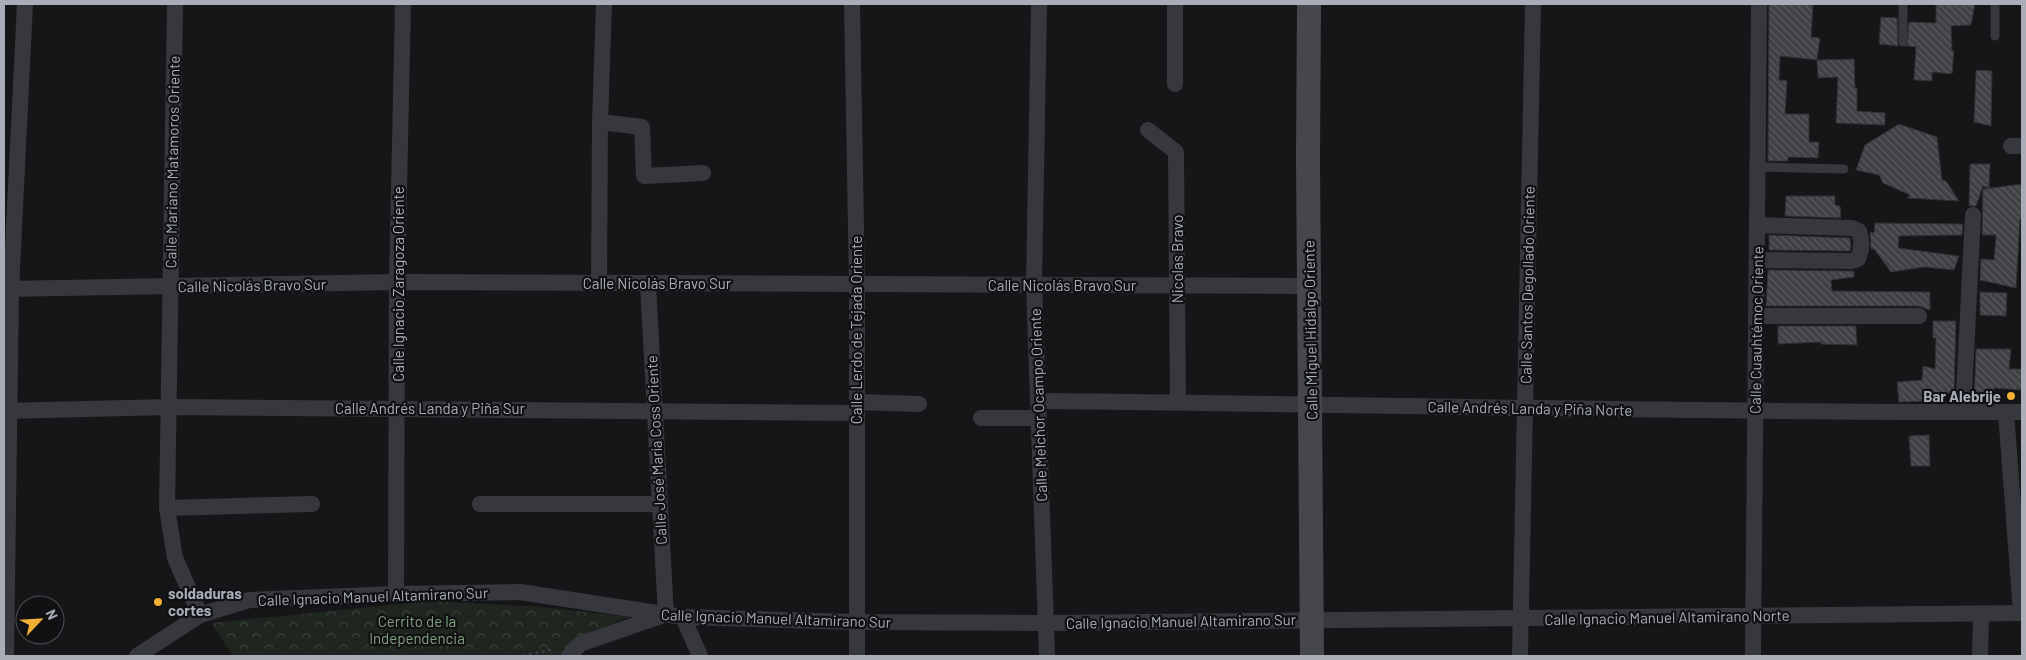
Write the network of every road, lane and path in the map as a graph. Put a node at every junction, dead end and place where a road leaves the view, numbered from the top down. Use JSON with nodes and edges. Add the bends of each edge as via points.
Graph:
{"nodes":[{"id":1,"x":25,"y":4,"type":"edge"},
{"id":2,"x":175,"y":4,"type":"edge"},
{"id":3,"x":403,"y":4,"type":"edge"},
{"id":4,"x":604,"y":4,"type":"edge"},
{"id":5,"x":852,"y":4,"type":"edge"},
{"id":6,"x":1039,"y":4,"type":"edge"},
{"id":7,"x":1175,"y":4,"type":"edge"},
{"id":8,"x":1310,"y":4,"type":"edge"},
{"id":9,"x":1533,"y":4,"type":"edge"},
{"id":10,"x":1759,"y":4,"type":"edge"},
{"id":11,"x":1904,"y":4,"type":"edge"},
{"id":12,"x":1995,"y":4,"type":"edge"},
{"id":13,"x":1995,"y":36,"type":"dead end"},
{"id":14,"x":1903,"y":42,"type":"dead end"},
{"id":15,"x":1175,"y":84,"type":"dead end"},
{"id":16,"x":600,"y":122,"type":"junction"},
{"id":17,"x":1148,"y":130,"type":"dead end"},
{"id":18,"x":1758,"y":167,"type":"junction"},
{"id":19,"x":1844,"y":169,"type":"dead end"},
{"id":20,"x":702,"y":173,"type":"dead end"},
{"id":21,"x":1973,"y":215,"type":"dead end"},
{"id":22,"x":1758,"y":225,"type":"junction"},
{"id":23,"x":1757,"y":260,"type":"junction"},
{"id":24,"x":397,"y":282,"type":"junction"},
{"id":25,"x":599,"y":283,"type":"junction"},
{"id":26,"x":648,"y":284,"type":"junction"},
{"id":27,"x":857,"y":284,"type":"junction"},
{"id":28,"x":1034,"y":284,"type":"junction"},
{"id":29,"x":1177,"y":285,"type":"junction"},
{"id":30,"x":170,"y":286,"type":"junction"},
{"id":31,"x":1309,"y":286,"type":"junction"},
{"id":32,"x":7,"y":289,"type":"edge"},
{"id":33,"x":1756,"y":316,"type":"junction"},
{"id":34,"x":1919,"y":316,"type":"dead end"},
{"id":35,"x":1038,"y":401,"type":"junction"},
{"id":36,"x":1178,"y":402,"type":"junction"},
{"id":37,"x":919,"y":404,"type":"dead end"},
{"id":38,"x":1311,"y":404,"type":"junction"},
{"id":39,"x":169,"y":407,"type":"junction"},
{"id":40,"x":856,"y":407,"type":"junction"},
{"id":41,"x":398,"y":408,"type":"junction"},
{"id":42,"x":1524,"y":408,"type":"junction"},
{"id":43,"x":654,"y":410,"type":"junction"},
{"id":44,"x":7,"y":411,"type":"edge"},
{"id":45,"x":1756,"y":412,"type":"junction"},
{"id":46,"x":1963,"y":412,"type":"junction"},
{"id":47,"x":2014,"y":412,"type":"edge"},
{"id":48,"x":981,"y":418,"type":"dead end"},
{"id":49,"x":1038,"y":418,"type":"junction"},
{"id":50,"x":312,"y":504,"type":"dead end"},
{"id":51,"x":480,"y":504,"type":"dead end"},
{"id":52,"x":658,"y":504,"type":"junction"},
{"id":53,"x":167,"y":508,"type":"junction"},
{"id":54,"x":5,"y":542,"type":"edge"},
{"id":55,"x":396,"y":594,"type":"junction"},
{"id":56,"x":2022,"y":613,"type":"edge"},
{"id":57,"x":1981,"y":614,"type":"junction"},
{"id":58,"x":200,"y":615,"type":"junction"},
{"id":59,"x":666,"y":615,"type":"junction"},
{"id":60,"x":1753,"y":615,"type":"junction"},
{"id":61,"x":683,"y":617,"type":"junction"},
{"id":62,"x":1521,"y":619,"type":"junction"},
{"id":63,"x":1312,"y":620,"type":"junction"},
{"id":64,"x":856,"y":622,"type":"junction"},
{"id":65,"x":1046,"y":623,"type":"junction"},
{"id":66,"x":578,"y":652,"type":"edge"},
{"id":67,"x":6,"y":656,"type":"edge"},
{"id":68,"x":137,"y":656,"type":"edge"},
{"id":69,"x":523,"y":656,"type":"edge"},
{"id":70,"x":700,"y":656,"type":"edge"},
{"id":71,"x":857,"y":656,"type":"edge"},
{"id":72,"x":1047,"y":656,"type":"edge"},
{"id":73,"x":1312,"y":656,"type":"edge"},
{"id":74,"x":1520,"y":656,"type":"edge"},
{"id":75,"x":1754,"y":656,"type":"edge"},
{"id":76,"x":1980,"y":656,"type":"edge"}],
"edges":[{"from":1,"to":32,"type":"street"},
{"from":2,"to":30,"type":"street","name":"Calle Mariano Matamoros Oriente"},
{"from":3,"to":24,"type":"street","name":"Calle Ignacio Zaragoza Oriente"},
{"from":4,"to":16,"type":"street"},
{"from":5,"to":27,"type":"street","name":"Calle Lerdo de Tejada Oriente"},
{"from":6,"to":28,"type":"street","name":"Calle Melchor Ocampo Oriente"},
{"from":7,"to":15,"type":"street"},
{"from":8,"to":31,"type":"street","name":"Calle Miguel Hidalgo Oriente"},
{"from":9,"to":42,"type":"street","name":"Calle Santos Degollado Oriente"},
{"from":10,"to":18,"type":"street","name":"Calle Cuauhtémoc Oriente"},
{"from":11,"to":14,"type":"lane"},
{"from":12,"to":13,"type":"lane"},
{"from":16,"to":20,"type":"street","via":[[642,127],[644,176]]},
{"from":16,"to":25,"type":"street"},
{"from":17,"to":29,"type":"street","name":"Nicolas Bravo","via":[[1176,152]]},
{"from":18,"to":19,"type":"lane"},
{"from":18,"to":22,"type":"street","name":"Calle Cuauhtémoc Oriente"},
{"from":21,"to":46,"type":"street"},
{"from":22,"to":23,"type":"street","name":"Calle Cuauhtémoc Oriente"},
{"from":22,"to":23,"type":"street","via":[[1852,228],[1859,231],[1861,254],[1852,261]]},
{"from":23,"to":33,"type":"street","name":"Calle Cuauhtémoc Oriente"},
{"from":24,"to":25,"type":"street","name":"Calle Nicolás Bravo Sur"},
{"from":24,"to":30,"type":"street","name":"Calle Nicolás Bravo Sur"},
{"from":24,"to":41,"type":"street","name":"Calle Ignacio Zaragoza Oriente"},
{"from":25,"to":26,"type":"street","name":"Calle Nicolás Bravo Sur"},
{"from":26,"to":27,"type":"street","name":"Calle Nicolás Bravo Sur"},
{"from":26,"to":43,"type":"street","name":"Calle José María Coss Oriente"},
{"from":27,"to":28,"type":"street","name":"Calle Nicolás Bravo Sur"},
{"from":27,"to":40,"type":"street","name":"Calle Lerdo de Tejada Oriente"},
{"from":28,"to":29,"type":"street","name":"Calle Nicolás Bravo Sur"},
{"from":28,"to":35,"type":"street","name":"Calle Melchor Ocampo Oriente"},
{"from":29,"to":31,"type":"street","name":"Calle Nicolás Bravo Sur"},
{"from":29,"to":36,"type":"street","name":"Nicolas Bravo"},
{"from":30,"to":32,"type":"street","name":"Calle Nicolás Bravo Sur"},
{"from":30,"to":39,"type":"street","name":"Calle Mariano Matamoros Oriente"},
{"from":31,"to":38,"type":"street","name":"Calle Miguel Hidalgo Oriente"},
{"from":32,"to":44,"type":"street"},
{"from":33,"to":34,"type":"street"},
{"from":33,"to":45,"type":"street","name":"Calle Cuauhtémoc Oriente"},
{"from":35,"to":36,"type":"street","name":"Calle Andrés Landa y Piña Norte"},
{"from":35,"to":49,"type":"street","name":"Calle Melchor Ocampo Oriente"},
{"from":36,"to":38,"type":"street","name":"Calle Andrés Landa y Piña Norte"},
{"from":37,"to":40,"type":"street","name":"Calle Andrés Landa y Piña Sur"},
{"from":38,"to":42,"type":"street","name":"Calle Andrés Landa y Piña Norte"},
{"from":38,"to":63,"type":"street","name":"Calle Miguel Hidalgo Oriente"},
{"from":39,"to":41,"type":"street","name":"Calle Andrés Landa y Piña Sur"},
{"from":39,"to":44,"type":"street","name":"Calle Andrés Landa y Piña Sur"},
{"from":39,"to":53,"type":"street","name":"Calle Mariano Matamoros Oriente"},
{"from":40,"to":43,"type":"street","name":"Calle Andrés Landa y Piña Sur"},
{"from":40,"to":64,"type":"street","name":"Calle Lerdo de Tejada Oriente"},
{"from":41,"to":43,"type":"street","name":"Calle Andrés Landa y Piña Sur"},
{"from":41,"to":55,"type":"street","name":"Calle Ignacio Zaragoza Oriente"},
{"from":42,"to":45,"type":"street","name":"Calle Andrés Landa y Piña Norte"},
{"from":42,"to":62,"type":"street","name":"Calle Santos Degollado Oriente"},
{"from":43,"to":52,"type":"street","name":"Calle José María Coss Oriente"},
{"from":44,"to":54,"type":"street"},
{"from":45,"to":46,"type":"street","name":"Calle Andrés Landa y Piña Norte"},
{"from":45,"to":60,"type":"street","name":"Calle Cuauhtémoc Oriente"},
{"from":46,"to":47,"type":"street","name":"Calle Andrés Landa y Piña Norte"},
{"from":47,"to":56,"type":"street"},
{"from":48,"to":49,"type":"street"},
{"from":49,"to":65,"type":"street","name":"Calle Melchor Ocampo Oriente"},
{"from":50,"to":53,"type":"street"},
{"from":51,"to":52,"type":"street"},
{"from":52,"to":59,"type":"street","name":"Calle José María Coss Oriente"},
{"from":53,"to":58,"type":"street","name":"Calle Mariano Matamoros Oriente","via":[[175,558]]},
{"from":54,"to":67,"type":"street"},
{"from":55,"to":58,"type":"street","name":"Calle Ignacio Manuel Altamirano Sur","via":[[249,600]]},
{"from":55,"to":59,"type":"street","name":"Calle Ignacio Manuel Altamirano Sur","via":[[520,592]]},
{"from":56,"to":57,"type":"street","name":"Calle Ignacio Manuel Altamirano Norte"},
{"from":57,"to":60,"type":"street","name":"Calle Ignacio Manuel Altamirano Norte"},
{"from":57,"to":76,"type":"street"},
{"from":58,"to":68,"type":"street","name":"Calle Ignacio Manuel Altamirano Sur"},
{"from":59,"to":61,"type":"street","name":"Calle Ignacio Manuel Altamirano Sur"},
{"from":59,"to":66,"type":"street","via":[[613,631]]},
{"from":60,"to":62,"type":"street","name":"Calle Ignacio Manuel Altamirano Norte"},
{"from":60,"to":75,"type":"street","name":"Calle Cuauhtémoc Oriente"},
{"from":61,"to":64,"type":"street","name":"Calle Ignacio Manuel Altamirano Sur"},
{"from":61,"to":70,"type":"street"},
{"from":62,"to":63,"type":"street","name":"Calle Ignacio Manuel Altamirano Norte"},
{"from":62,"to":74,"type":"street","name":"Calle Santos Degollado Oriente"},
{"from":63,"to":65,"type":"street","name":"Calle Ignacio Manuel Altamirano Sur"},
{"from":63,"to":73,"type":"street","name":"Calle Miguel Hidalgo Oriente"},
{"from":64,"to":65,"type":"street","name":"Calle Ignacio Manuel Altamirano Sur"},
{"from":64,"to":71,"type":"street","name":"Calle Lerdo de Tejada Oriente"},
{"from":65,"to":72,"type":"street","name":"Calle Melchor Ocampo Oriente"},
{"from":66,"to":69,"type":"path"}]}
